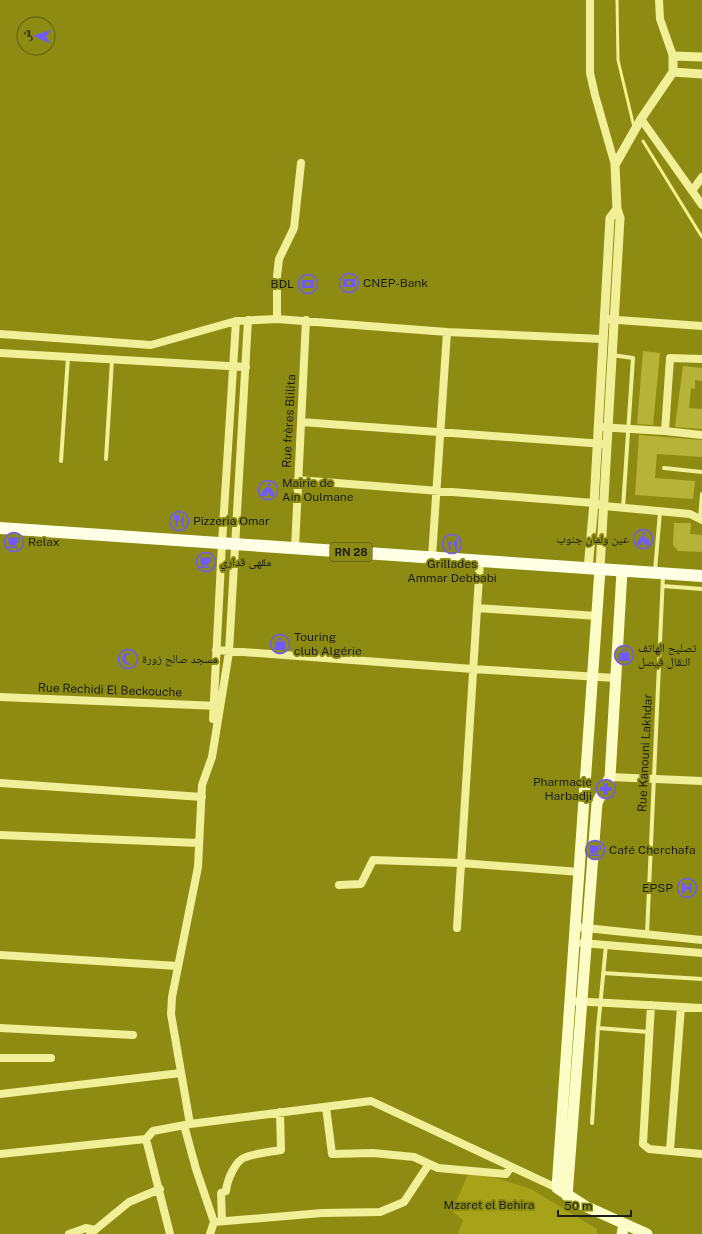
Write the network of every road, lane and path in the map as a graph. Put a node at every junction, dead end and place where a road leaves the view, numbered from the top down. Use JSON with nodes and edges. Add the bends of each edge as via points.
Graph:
{"nodes":[{"id":1,"x":590,"y":0,"type":"edge"},
{"id":2,"x":659,"y":0,"type":"edge"},
{"id":3,"x":673,"y":56,"type":"junction"},
{"id":4,"x":702,"y":58,"type":"edge"},
{"id":5,"x":673,"y":72,"type":"junction"},
{"id":6,"x":702,"y":74,"type":"edge"},
{"id":7,"x":641,"y":119,"type":"junction"},
{"id":8,"x":301,"y":163,"type":"dead end"},
{"id":9,"x":615,"y":165,"type":"junction"},
{"id":10,"x":702,"y":177,"type":"edge"},
{"id":11,"x":692,"y":191,"type":"junction"},
{"id":12,"x":702,"y":205,"type":"edge"},
{"id":13,"x":617,"y":209,"type":"junction"},
{"id":14,"x":277,"y":319,"type":"junction"},
{"id":15,"x":604,"y":319,"type":"junction"},
{"id":16,"x":248,"y":320,"type":"junction"},
{"id":17,"x":306,"y":320,"type":"junction"},
{"id":18,"x":614,"y":320,"type":"junction"},
{"id":19,"x":236,"y":321,"type":"junction"},
{"id":20,"x":702,"y":326,"type":"edge"},
{"id":21,"x":447,"y":332,"type":"junction"},
{"id":22,"x":0,"y":334,"type":"edge"},
{"id":23,"x":602,"y":339,"type":"junction"},
{"id":24,"x":0,"y":353,"type":"edge"},
{"id":25,"x":612,"y":355,"type":"junction"},
{"id":26,"x":68,"y":357,"type":"junction"},
{"id":27,"x":702,"y":359,"type":"edge"},
{"id":28,"x":112,"y":360,"type":"junction"},
{"id":29,"x":233,"y":367,"type":"junction"},
{"id":30,"x":246,"y":367,"type":"junction"},
{"id":31,"x":301,"y":422,"type":"junction"},
{"id":32,"x":598,"y":428,"type":"junction"},
{"id":33,"x":608,"y":428,"type":"junction"},
{"id":34,"x":628,"y":429,"type":"junction"},
{"id":35,"x":665,"y":431,"type":"junction"},
{"id":36,"x":440,"y":432,"type":"junction"},
{"id":37,"x":702,"y":435,"type":"edge"},
{"id":38,"x":597,"y":443,"type":"junction"},
{"id":39,"x":607,"y":444,"type":"junction"},
{"id":40,"x":106,"y":459,"type":"dead end"},
{"id":41,"x":61,"y":461,"type":"dead end"},
{"id":42,"x":664,"y":468,"type":"dead end"},
{"id":43,"x":702,"y":472,"type":"edge"},
{"id":44,"x":298,"y":480,"type":"junction"},
{"id":45,"x":436,"y":490,"type":"junction"},
{"id":46,"x":702,"y":494,"type":"edge"},
{"id":47,"x":594,"y":503,"type":"junction"},
{"id":48,"x":604,"y":506,"type":"junction"},
{"id":49,"x":623,"y":508,"type":"junction"},
{"id":50,"x":660,"y":512,"type":"junction"},
{"id":51,"x":701,"y":520,"type":"edge"},
{"id":52,"x":0,"y":528,"type":"edge"},
{"id":53,"x":222,"y":543,"type":"junction"},
{"id":54,"x":235,"y":544,"type":"junction"},
{"id":55,"x":295,"y":548,"type":"junction"},
{"id":56,"x":432,"y":557,"type":"junction"},
{"id":57,"x":480,"y":561,"type":"junction"},
{"id":58,"x":594,"y":569,"type":"junction"},
{"id":59,"x":622,"y":571,"type":"junction"},
{"id":60,"x":659,"y":573,"type":"junction"},
{"id":61,"x":702,"y":576,"type":"edge"},
{"id":62,"x":663,"y":586,"type":"junction"},
{"id":63,"x":702,"y":589,"type":"edge"},
{"id":64,"x":477,"y":608,"type":"junction"},
{"id":65,"x":597,"y":616,"type":"junction"},
{"id":66,"x":216,"y":650,"type":"junction"},
{"id":67,"x":229,"y":652,"type":"junction"},
{"id":68,"x":473,"y":669,"type":"junction"},
{"id":69,"x":593,"y":676,"type":"junction"},
{"id":70,"x":615,"y":678,"type":"junction"},
{"id":71,"x":0,"y":697,"type":"edge"},
{"id":72,"x":217,"y":706,"type":"junction"},
{"id":73,"x":610,"y":778,"type":"junction"},
{"id":74,"x":654,"y":779,"type":"junction"},
{"id":75,"x":702,"y":781,"type":"edge"},
{"id":76,"x":0,"y":784,"type":"edge"},
{"id":77,"x":202,"y":797,"type":"junction"},
{"id":78,"x":3,"y":836,"type":"edge"},
{"id":79,"x":199,"y":843,"type":"junction"},
{"id":80,"x":461,"y":863,"type":"junction"},
{"id":81,"x":580,"y":872,"type":"junction"},
{"id":82,"x":339,"y":885,"type":"dead end"},
{"id":83,"x":582,"y":927,"type":"junction"},
{"id":84,"x":457,"y":928,"type":"dead end"},
{"id":85,"x":647,"y":934,"type":"junction"},
{"id":86,"x":702,"y":940,"type":"edge"},
{"id":87,"x":581,"y":943,"type":"junction"},
{"id":88,"x":606,"y":945,"type":"junction"},
{"id":89,"x":702,"y":953,"type":"edge"},
{"id":90,"x":0,"y":955,"type":"edge"},
{"id":91,"x":178,"y":966,"type":"junction"},
{"id":92,"x":603,"y":973,"type":"junction"},
{"id":93,"x":702,"y":979,"type":"edge"},
{"id":94,"x":576,"y":1001,"type":"junction"},
{"id":95,"x":600,"y":1002,"type":"junction"},
{"id":96,"x":651,"y":1005,"type":"junction"},
{"id":97,"x":681,"y":1007,"type":"junction"},
{"id":98,"x":702,"y":1008,"type":"edge"},
{"id":99,"x":0,"y":1028,"type":"edge"},
{"id":100,"x":598,"y":1028,"type":"junction"},
{"id":101,"x":650,"y":1032,"type":"junction"},
{"id":102,"x":133,"y":1035,"type":"dead end"},
{"id":103,"x":0,"y":1058,"type":"edge"},
{"id":104,"x":51,"y":1058,"type":"dead end"},
{"id":105,"x":181,"y":1073,"type":"junction"},
{"id":106,"x":0,"y":1094,"type":"edge"},
{"id":107,"x":326,"y":1107,"type":"junction"},
{"id":108,"x":280,"y":1112,"type":"junction"},
{"id":109,"x":592,"y":1123,"type":"dead end"},
{"id":110,"x":187,"y":1124,"type":"junction"},
{"id":111,"x":146,"y":1139,"type":"junction"},
{"id":112,"x":670,"y":1150,"type":"junction"},
{"id":113,"x":0,"y":1154,"type":"edge"},
{"id":114,"x":702,"y":1154,"type":"edge"},
{"id":115,"x":429,"y":1164,"type":"junction"},
{"id":116,"x":511,"y":1167,"type":"junction"},
{"id":117,"x":557,"y":1188,"type":"junction"},
{"id":118,"x":160,"y":1189,"type":"junction"},
{"id":119,"x":567,"y":1196,"type":"junction"},
{"id":120,"x":218,"y":1222,"type":"junction"},
{"id":121,"x":623,"y":1229,"type":"edge"},
{"id":122,"x":93,"y":1232,"type":"edge"},
{"id":123,"x":69,"y":1234,"type":"edge"},
{"id":124,"x":170,"y":1234,"type":"edge"},
{"id":125,"x":210,"y":1234,"type":"edge"},
{"id":126,"x":647,"y":1234,"type":"edge"}],
"edges":[{"from":1,"to":9,"type":"street","via":[[590,72]]},
{"from":2,"to":3,"type":"street","via":[[660,19]]},
{"from":3,"to":4,"type":"street"},
{"from":3,"to":5,"type":"street"},
{"from":5,"to":6,"type":"street"},
{"from":5,"to":7,"type":"street"},
{"from":7,"to":9,"type":"street"},
{"from":7,"to":11,"type":"street"},
{"from":8,"to":14,"type":"street","via":[[294,228],[279,259],[276,276]]},
{"from":9,"to":13,"type":"street"},
{"from":10,"to":11,"type":"street"},
{"from":11,"to":12,"type":"street"},
{"from":13,"to":15,"type":"street","via":[[610,218]]},
{"from":13,"to":18,"type":"street","via":[[620,218]]},
{"from":14,"to":16,"type":"street"},
{"from":14,"to":17,"type":"street"},
{"from":15,"to":18,"type":"street"},
{"from":15,"to":23,"type":"street"},
{"from":16,"to":19,"type":"street"},
{"from":16,"to":30,"type":"street"},
{"from":17,"to":21,"type":"street"},
{"from":17,"to":31,"type":"street","name":"Rue frères Blilita"},
{"from":18,"to":20,"type":"street"},
{"from":18,"to":25,"type":"street"},
{"from":19,"to":22,"type":"street","via":[[151,346]]},
{"from":19,"to":29,"type":"street"},
{"from":21,"to":23,"type":"street"},
{"from":21,"to":36,"type":"street"},
{"from":23,"to":32,"type":"street"},
{"from":24,"to":26,"type":"street"},
{"from":25,"to":33,"type":"street"},
{"from":25,"to":34,"type":"lane","via":[[633,358]]},
{"from":26,"to":28,"type":"street"},
{"from":26,"to":41,"type":"lane"},
{"from":27,"to":35,"type":"street","via":[[670,358]]},
{"from":28,"to":29,"type":"street"},
{"from":28,"to":40,"type":"lane"},
{"from":29,"to":30,"type":"street"},
{"from":29,"to":53,"type":"street"},
{"from":30,"to":54,"type":"street"},
{"from":31,"to":36,"type":"street"},
{"from":31,"to":44,"type":"street","name":"Rue frères Blilita"},
{"from":32,"to":33,"type":"street"},
{"from":32,"to":38,"type":"street"},
{"from":33,"to":34,"type":"street"},
{"from":33,"to":39,"type":"street"},
{"from":34,"to":35,"type":"street"},
{"from":34,"to":49,"type":"lane"},
{"from":35,"to":37,"type":"street"},
{"from":36,"to":38,"type":"street"},
{"from":36,"to":45,"type":"street"},
{"from":38,"to":39,"type":"street"},
{"from":38,"to":47,"type":"street"},
{"from":39,"to":48,"type":"street"},
{"from":42,"to":43,"type":"lane"},
{"from":44,"to":45,"type":"street"},
{"from":44,"to":55,"type":"street","name":"Rue frères Blilita"},
{"from":45,"to":47,"type":"street"},
{"from":45,"to":56,"type":"street"},
{"from":46,"to":51,"type":"lane"},
{"from":47,"to":48,"type":"street"},
{"from":47,"to":58,"type":"street"},
{"from":48,"to":49,"type":"street"},
{"from":48,"to":58,"type":"street"},
{"from":49,"to":50,"type":"street"},
{"from":50,"to":51,"type":"street","via":[[690,514]]},
{"from":50,"to":60,"type":"lane","name":"Rue Kanouni Lakhdar"},
{"from":52,"to":53,"type":"main road","number":"RN 28"},
{"from":53,"to":54,"type":"main road","number":"RN 28"},
{"from":53,"to":66,"type":"street"},
{"from":54,"to":55,"type":"main road","number":"RN 28"},
{"from":54,"to":67,"type":"street"},
{"from":55,"to":56,"type":"main road","number":"RN 28"},
{"from":56,"to":57,"type":"main road","number":"RN 28"},
{"from":57,"to":58,"type":"main road","number":"RN 28"},
{"from":57,"to":64,"type":"street"},
{"from":58,"to":59,"type":"main road","number":"RN 28"},
{"from":58,"to":65,"type":"main road"},
{"from":59,"to":60,"type":"main road","number":"RN 28"},
{"from":59,"to":70,"type":"main road"},
{"from":60,"to":61,"type":"main road","number":"RN 28"},
{"from":60,"to":62,"type":"lane","name":"Rue Kanouni Lakhdar"},
{"from":62,"to":63,"type":"lane"},
{"from":62,"to":74,"type":"lane","name":"Rue Kanouni Lakhdar"},
{"from":64,"to":65,"type":"street"},
{"from":64,"to":68,"type":"street"},
{"from":65,"to":69,"type":"main road"},
{"from":66,"to":67,"type":"street"},
{"from":66,"to":72,"type":"street"},
{"from":67,"to":68,"type":"street"},
{"from":67,"to":72,"type":"street"},
{"from":68,"to":69,"type":"street"},
{"from":68,"to":80,"type":"street"},
{"from":69,"to":70,"type":"street"},
{"from":69,"to":81,"type":"main road"},
{"from":70,"to":73,"type":"main road"},
{"from":71,"to":72,"type":"street","name":"Rue Rechidi El Beckouche"},
{"from":72,"to":77,"type":"street","via":[[212,757],[202,785]]},
{"from":73,"to":74,"type":"street"},
{"from":73,"to":83,"type":"main road","via":[[597,802]]},
{"from":74,"to":75,"type":"street"},
{"from":74,"to":85,"type":"lane","name":"Rue Kanouni Lakhdar"},
{"from":76,"to":77,"type":"street"},
{"from":77,"to":79,"type":"street"},
{"from":78,"to":79,"type":"street"},
{"from":79,"to":91,"type":"street","via":[[198,867]]},
{"from":80,"to":81,"type":"street"},
{"from":80,"to":82,"type":"street","via":[[373,860],[361,884]]},
{"from":80,"to":84,"type":"street"},
{"from":81,"to":83,"type":"main road"},
{"from":83,"to":85,"type":"street"},
{"from":83,"to":87,"type":"main road"},
{"from":85,"to":86,"type":"street"},
{"from":87,"to":88,"type":"street"},
{"from":87,"to":94,"type":"main road"},
{"from":88,"to":89,"type":"street"},
{"from":88,"to":92,"type":"lane"},
{"from":90,"to":91,"type":"street"},
{"from":91,"to":105,"type":"street","via":[[171,1014]]},
{"from":92,"to":93,"type":"lane"},
{"from":92,"to":95,"type":"lane"},
{"from":94,"to":95,"type":"street"},
{"from":94,"to":117,"type":"main road"},
{"from":94,"to":119,"type":"main road"},
{"from":95,"to":96,"type":"street"},
{"from":95,"to":100,"type":"lane"},
{"from":96,"to":97,"type":"street"},
{"from":96,"to":101,"type":"street"},
{"from":97,"to":98,"type":"street"},
{"from":97,"to":112,"type":"street"},
{"from":99,"to":102,"type":"street"},
{"from":100,"to":101,"type":"lane"},
{"from":100,"to":109,"type":"lane"},
{"from":101,"to":112,"type":"street","via":[[643,1144],[649,1149]]},
{"from":103,"to":104,"type":"street"},
{"from":105,"to":106,"type":"street"},
{"from":105,"to":110,"type":"street"},
{"from":107,"to":108,"type":"street"},
{"from":107,"to":115,"type":"street","via":[[332,1154],[373,1153],[414,1157]]},
{"from":107,"to":116,"type":"street","via":[[371,1101]]},
{"from":108,"to":110,"type":"street"},
{"from":108,"to":120,"type":"street","via":[[281,1150],[244,1157],[231,1172],[226,1191],[221,1193]]},
{"from":110,"to":111,"type":"street","via":[[153,1131]]},
{"from":110,"to":120,"type":"street","via":[[196,1169]]},
{"from":111,"to":113,"type":"street"},
{"from":111,"to":118,"type":"street"},
{"from":112,"to":114,"type":"street"},
{"from":115,"to":116,"type":"street","via":[[438,1168],[506,1174]]},
{"from":115,"to":120,"type":"street","via":[[404,1202],[380,1212],[322,1213]]},
{"from":116,"to":117,"type":"street"},
{"from":117,"to":119,"type":"main road"},
{"from":118,"to":122,"type":"street","via":[[129,1202]]},
{"from":118,"to":124,"type":"street"},
{"from":119,"to":121,"type":"main road"},
{"from":120,"to":125,"type":"street"},
{"from":121,"to":126,"type":"main road"},
{"from":122,"to":123,"type":"street","via":[[86,1228]]}]}
